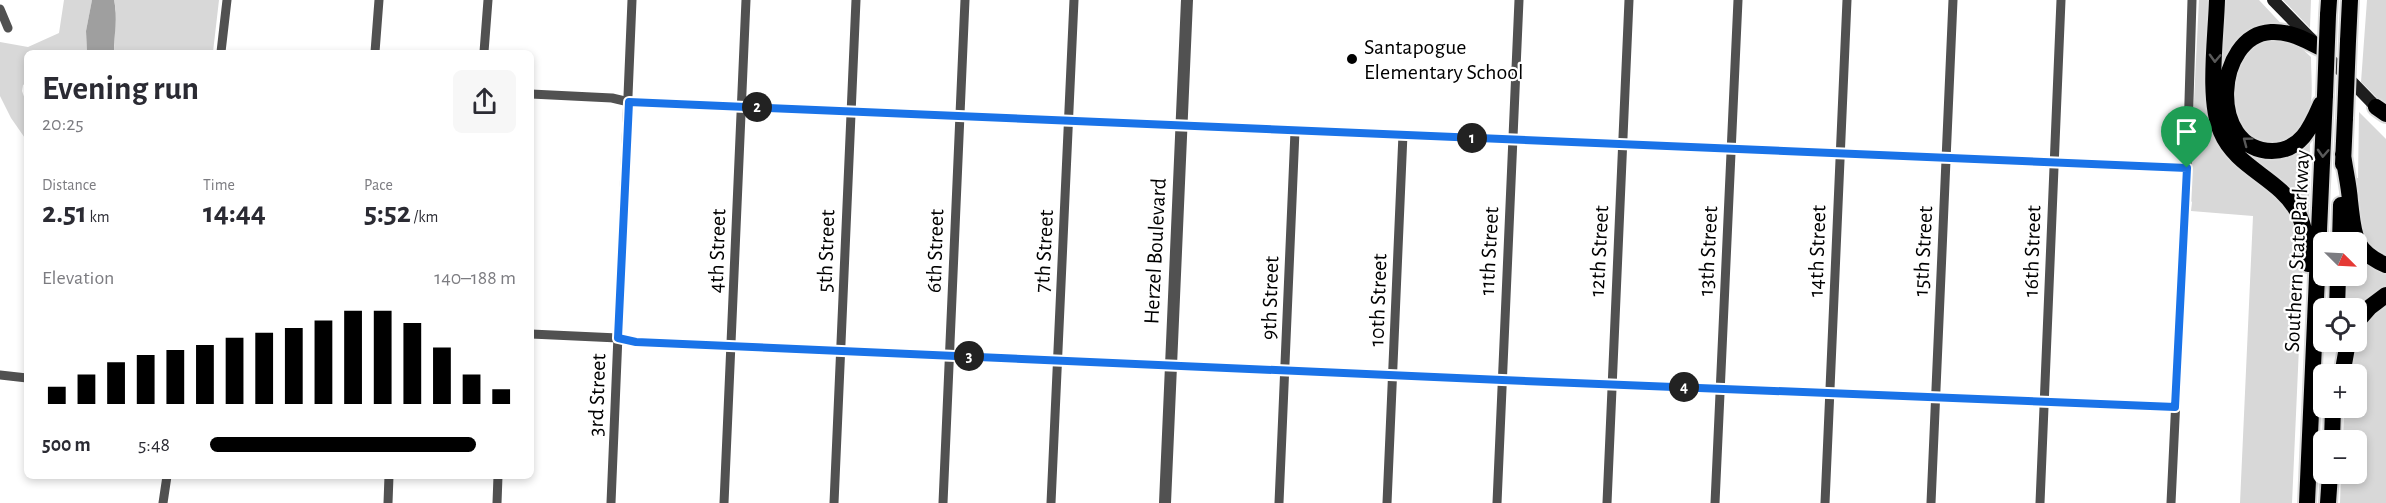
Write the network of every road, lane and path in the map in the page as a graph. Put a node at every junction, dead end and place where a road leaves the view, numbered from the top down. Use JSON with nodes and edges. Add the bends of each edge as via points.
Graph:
{"nodes":[{"id":1,"x":227,"y":0,"type":"edge"},
{"id":2,"x":379,"y":0,"type":"edge"},
{"id":3,"x":488,"y":0,"type":"edge"},
{"id":4,"x":633,"y":0,"type":"edge"},
{"id":5,"x":746,"y":0,"type":"edge"},
{"id":6,"x":856,"y":0,"type":"edge"},
{"id":7,"x":965,"y":0,"type":"edge"},
{"id":8,"x":1074,"y":0,"type":"edge"},
{"id":9,"x":1187,"y":0,"type":"edge"},
{"id":10,"x":1519,"y":0,"type":"edge"},
{"id":11,"x":1629,"y":0,"type":"edge"},
{"id":12,"x":1738,"y":0,"type":"edge"},
{"id":13,"x":1847,"y":0,"type":"edge"},
{"id":14,"x":1953,"y":0,"type":"edge"},
{"id":15,"x":2061,"y":0,"type":"edge"},
{"id":16,"x":2192,"y":0,"type":"edge"},
{"id":17,"x":2217,"y":0,"type":"edge"},
{"id":18,"x":2273,"y":0,"type":"edge"},
{"id":19,"x":2350,"y":0,"type":"edge"},
{"id":20,"x":2329,"y":7,"type":"edge"},
{"id":21,"x":0,"y":9,"type":"edge"},
{"id":22,"x":8,"y":28,"type":"dead end"},
{"id":23,"x":2319,"y":47,"type":"junction"},
{"id":24,"x":220,"y":50,"type":"edge"},
{"id":25,"x":375,"y":50,"type":"edge"},
{"id":26,"x":484,"y":50,"type":"edge"},
{"id":27,"x":534,"y":94,"type":"edge"},
{"id":28,"x":2325,"y":95,"type":"junction"},
{"id":29,"x":629,"y":102,"type":"junction"},
{"id":30,"x":741,"y":106,"type":"junction"},
{"id":31,"x":851,"y":110,"type":"junction"},
{"id":32,"x":2383,"y":113,"type":"edge"},
{"id":33,"x":959,"y":115,"type":"junction"},
{"id":34,"x":1069,"y":119,"type":"junction"},
{"id":35,"x":1181,"y":124,"type":"junction"},
{"id":36,"x":1295,"y":131,"type":"junction"},
{"id":37,"x":1404,"y":134,"type":"junction"},
{"id":38,"x":1513,"y":140,"type":"junction"},
{"id":39,"x":1622,"y":144,"type":"junction"},
{"id":40,"x":1732,"y":148,"type":"junction"},
{"id":41,"x":1840,"y":152,"type":"junction"},
{"id":42,"x":2343,"y":154,"type":"junction"},
{"id":43,"x":1946,"y":156,"type":"junction"},
{"id":44,"x":2055,"y":160,"type":"junction"},
{"id":45,"x":2187,"y":168,"type":"junction"},
{"id":46,"x":2340,"y":232,"type":"edge"},
{"id":47,"x":2386,"y":265,"type":"edge"},
{"id":48,"x":2386,"y":295,"type":"edge"},
{"id":49,"x":2316,"y":298,"type":"edge"},
{"id":50,"x":2313,"y":306,"type":"edge"},
{"id":51,"x":2367,"y":310,"type":"edge"},
{"id":52,"x":534,"y":334,"type":"edge"},
{"id":53,"x":618,"y":338,"type":"junction"},
{"id":54,"x":732,"y":346,"type":"junction"},
{"id":55,"x":841,"y":350,"type":"junction"},
{"id":56,"x":2314,"y":352,"type":"edge"},
{"id":57,"x":950,"y":356,"type":"junction"},
{"id":58,"x":1058,"y":360,"type":"junction"},
{"id":59,"x":1170,"y":365,"type":"junction"},
{"id":60,"x":1285,"y":370,"type":"junction"},
{"id":61,"x":0,"y":375,"type":"edge"},
{"id":62,"x":1393,"y":375,"type":"junction"},
{"id":63,"x":24,"y":378,"type":"edge"},
{"id":64,"x":1502,"y":380,"type":"junction"},
{"id":65,"x":1611,"y":384,"type":"junction"},
{"id":66,"x":1720,"y":388,"type":"junction"},
{"id":67,"x":1830,"y":393,"type":"junction"},
{"id":68,"x":1935,"y":396,"type":"junction"},
{"id":69,"x":2044,"y":400,"type":"junction"},
{"id":70,"x":2175,"y":407,"type":"junction"},
{"id":71,"x":167,"y":479,"type":"edge"},
{"id":72,"x":389,"y":479,"type":"edge"},
{"id":73,"x":498,"y":479,"type":"edge"},
{"id":74,"x":2329,"y":484,"type":"edge"},
{"id":75,"x":163,"y":503,"type":"edge"},
{"id":76,"x":388,"y":503,"type":"edge"},
{"id":77,"x":497,"y":503,"type":"edge"},
{"id":78,"x":611,"y":503,"type":"edge"},
{"id":79,"x":724,"y":503,"type":"edge"},
{"id":80,"x":834,"y":503,"type":"edge"},
{"id":81,"x":943,"y":503,"type":"edge"},
{"id":82,"x":1051,"y":503,"type":"edge"},
{"id":83,"x":1165,"y":503,"type":"edge"},
{"id":84,"x":1279,"y":503,"type":"edge"},
{"id":85,"x":1387,"y":503,"type":"edge"},
{"id":86,"x":1497,"y":503,"type":"edge"},
{"id":87,"x":1607,"y":503,"type":"edge"},
{"id":88,"x":1715,"y":503,"type":"edge"},
{"id":89,"x":1825,"y":503,"type":"edge"},
{"id":90,"x":1931,"y":503,"type":"edge"},
{"id":91,"x":2040,"y":503,"type":"edge"},
{"id":92,"x":2170,"y":503,"type":"edge"},
{"id":93,"x":2307,"y":503,"type":"edge"},
{"id":94,"x":2328,"y":503,"type":"edge"}],
"edges":[{"from":1,"to":24,"type":"street"},
{"from":2,"to":25,"type":"street"},
{"from":3,"to":26,"type":"street"},
{"from":4,"to":29,"type":"street","name":"3rd Street"},
{"from":5,"to":30,"type":"street","name":"4th Street"},
{"from":6,"to":31,"type":"street","name":"5th Street"},
{"from":7,"to":33,"type":"street","name":"6th Street"},
{"from":8,"to":34,"type":"street","name":"7th Street"},
{"from":9,"to":35,"type":"street","name":"Herzel Boulevard"},
{"from":10,"to":38,"type":"street","name":"11th Street"},
{"from":11,"to":39,"type":"street","name":"12th Street"},
{"from":12,"to":40,"type":"street","name":"13th Street"},
{"from":13,"to":41,"type":"street","name":"14th Street"},
{"from":14,"to":43,"type":"street","name":"15th Street"},
{"from":15,"to":44,"type":"street","name":"16th Street"},
{"from":16,"to":45,"type":"street"},
{"from":17,"to":50,"type":"highway","one_way":true,"via":[[2216,116],[2232,151],[2285,195],[2300,217],[2307,244]]},
{"from":18,"to":23,"type":"main road"},
{"from":19,"to":42,"type":"highway","name":"Southern State Parkway","bridge":true},
{"from":20,"to":28,"type":"highway","name":"Southern State Parkway","bridge":true},
{"from":21,"to":22,"type":"street"},
{"from":28,"to":23,"type":"highway","one_way":true,"via":[[2304,137],[2278,150],[2259,149],[2245,141],[2233,127],[2227,107],[2232,64],[2255,37],[2281,32]]},
{"from":23,"to":32,"type":"main road"},
{"from":27,"to":29,"type":"street"},
{"from":28,"to":49,"type":"highway","name":"Southern State Parkway","one_way":true},
{"from":29,"to":30,"type":"street"},
{"from":29,"to":53,"type":"street","name":"3rd Street"},
{"from":30,"to":31,"type":"street"},
{"from":30,"to":54,"type":"street","name":"4th Street"},
{"from":31,"to":33,"type":"street"},
{"from":31,"to":55,"type":"street","name":"5th Street"},
{"from":33,"to":34,"type":"street"},
{"from":33,"to":57,"type":"street","name":"6th Street"},
{"from":34,"to":35,"type":"street"},
{"from":34,"to":58,"type":"street","name":"7th Street"},
{"from":35,"to":36,"type":"street"},
{"from":35,"to":59,"type":"street","name":"Herzel Boulevard"},
{"from":36,"to":37,"type":"street"},
{"from":36,"to":60,"type":"street","name":"9th Street"},
{"from":37,"to":38,"type":"street"},
{"from":37,"to":62,"type":"street","name":"10th Street"},
{"from":38,"to":39,"type":"street"},
{"from":38,"to":64,"type":"street","name":"11th Street"},
{"from":39,"to":40,"type":"street"},
{"from":39,"to":65,"type":"street","name":"12th Street"},
{"from":40,"to":41,"type":"street"},
{"from":40,"to":66,"type":"street","name":"13th Street"},
{"from":41,"to":43,"type":"street"},
{"from":41,"to":67,"type":"street","name":"14th Street"},
{"from":42,"to":46,"type":"highway","name":"Southern State Parkway"},
{"from":42,"to":47,"type":"highway","via":[[2355,236],[2366,252]]},
{"from":43,"to":44,"type":"street"},
{"from":43,"to":68,"type":"street","name":"15th Street"},
{"from":44,"to":45,"type":"street"},
{"from":44,"to":69,"type":"street","name":"16th Street"},
{"from":45,"to":70,"type":"street"},
{"from":48,"to":51,"type":"highway"},
{"from":52,"to":53,"type":"street"},
{"from":53,"to":54,"type":"street"},
{"from":53,"to":78,"type":"street","name":"3rd Street"},
{"from":54,"to":55,"type":"street"},
{"from":54,"to":79,"type":"street","name":"4th Street"},
{"from":55,"to":57,"type":"street"},
{"from":55,"to":80,"type":"street","name":"5th Street"},
{"from":56,"to":93,"type":"highway","name":"Southern State Parkway"},
{"from":57,"to":58,"type":"street"},
{"from":57,"to":81,"type":"street","name":"6th Street"},
{"from":58,"to":59,"type":"street"},
{"from":58,"to":82,"type":"street","name":"7th Street"},
{"from":59,"to":60,"type":"street"},
{"from":59,"to":83,"type":"street","name":"Herzel Boulevard"},
{"from":60,"to":62,"type":"street"},
{"from":60,"to":84,"type":"street","name":"9th Street"},
{"from":61,"to":63,"type":"street"},
{"from":62,"to":64,"type":"street"},
{"from":62,"to":85,"type":"street","name":"10th Street"},
{"from":64,"to":65,"type":"street"},
{"from":64,"to":86,"type":"street","name":"11th Street"},
{"from":65,"to":66,"type":"street"},
{"from":65,"to":87,"type":"street","name":"12th Street"},
{"from":66,"to":67,"type":"street"},
{"from":66,"to":88,"type":"street","name":"13th Street"},
{"from":67,"to":68,"type":"street"},
{"from":67,"to":89,"type":"street","name":"14th Street"},
{"from":68,"to":69,"type":"street"},
{"from":68,"to":90,"type":"street","name":"15th Street"},
{"from":69,"to":70,"type":"street"},
{"from":69,"to":91,"type":"street","name":"16th Street"},
{"from":70,"to":92,"type":"street"},
{"from":71,"to":75,"type":"street"},
{"from":72,"to":76,"type":"street"},
{"from":73,"to":77,"type":"street"},
{"from":74,"to":94,"type":"highway"}]}
